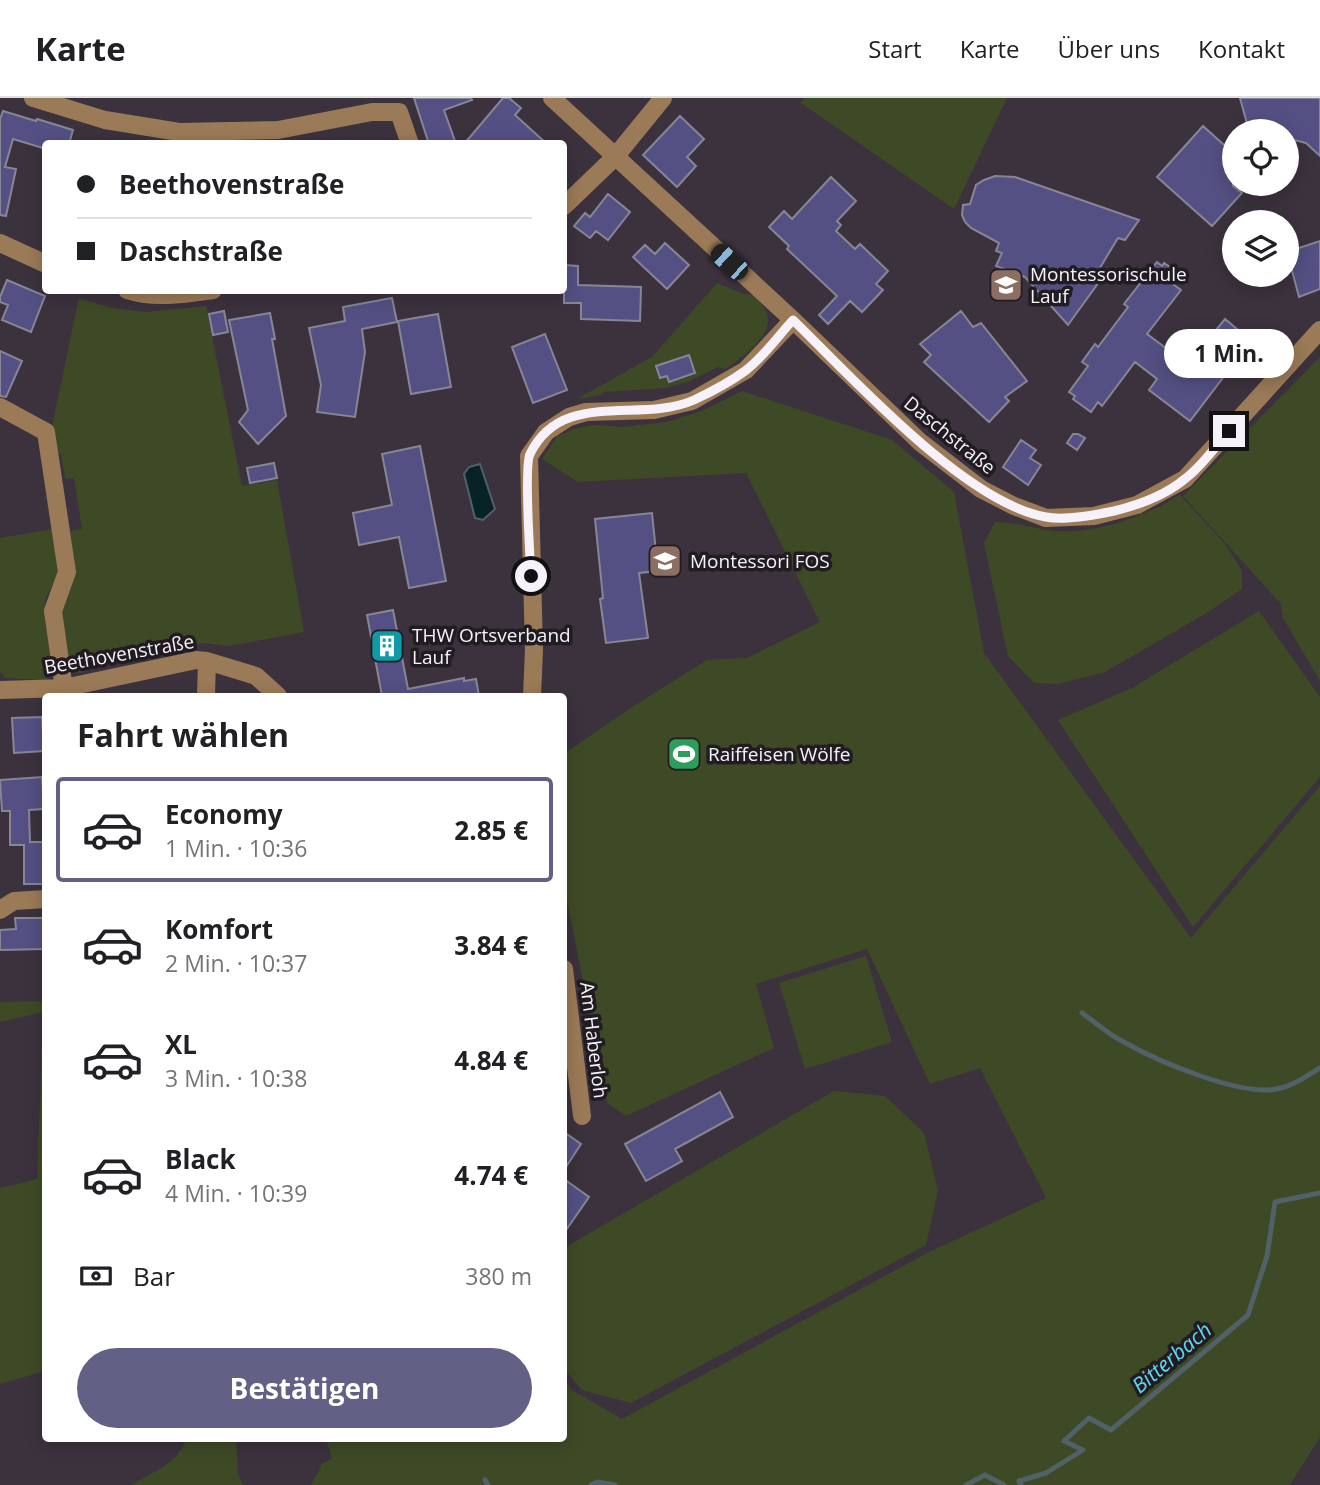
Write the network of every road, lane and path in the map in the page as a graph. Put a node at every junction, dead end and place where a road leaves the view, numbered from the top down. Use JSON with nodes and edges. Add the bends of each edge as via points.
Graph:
{"nodes":[{"id":1,"x":33,"y":98,"type":"edge"},
{"id":2,"x":552,"y":98,"type":"edge"},
{"id":3,"x":663,"y":98,"type":"edge"},
{"id":4,"x":409,"y":140,"type":"edge"},
{"id":5,"x":615,"y":157,"type":"junction"},
{"id":6,"x":567,"y":203,"type":"edge"},
{"id":7,"x":0,"y":243,"type":"edge"},
{"id":8,"x":42,"y":262,"type":"edge"},
{"id":9,"x":137,"y":294,"type":"edge"},
{"id":10,"x":182,"y":294,"type":"edge"},
{"id":11,"x":793,"y":320,"type":"junction"},
{"id":12,"x":1320,"y":330,"type":"edge"},
{"id":13,"x":0,"y":407,"type":"edge"},
{"id":14,"x":207,"y":661,"type":"junction"},
{"id":15,"x":0,"y":690,"type":"edge"},
{"id":16,"x":65,"y":692,"type":"edge"},
{"id":17,"x":206,"y":693,"type":"edge"},
{"id":18,"x":275,"y":693,"type":"edge"},
{"id":19,"x":533,"y":693,"type":"edge"},
{"id":20,"x":42,"y":899,"type":"edge"},
{"id":21,"x":0,"y":910,"type":"edge"},
{"id":22,"x":567,"y":994,"type":"edge"},
{"id":23,"x":582,"y":1116,"type":"dead end"}],
"edges":[{"from":1,"to":4,"type":"street","via":[[104,120],[179,132],[278,130],[372,112],[399,112]]},
{"from":2,"to":5,"type":"street","name":"Daschstraße"},
{"from":3,"to":5,"type":"street"},
{"from":5,"to":6,"type":"street"},
{"from":5,"to":11,"type":"street","name":"Daschstraße"},
{"from":7,"to":8,"type":"street"},
{"from":9,"to":10,"type":"street"},
{"from":11,"to":12,"type":"street","name":"Daschstraße","via":[[920,442],[981,489],[1046,517],[1094,516],[1137,505],[1185,480]]},
{"from":11,"to":19,"type":"street","via":[[746,370],[692,401],[654,410],[569,416],[546,432],[528,456]]},
{"from":13,"to":16,"type":"street","via":[[46,432],[67,572],[53,611]]},
{"from":14,"to":16,"type":"street","name":"Beethovenstraße"},
{"from":14,"to":17,"type":"street"},
{"from":14,"to":18,"type":"street","name":"Beethovenstraße","via":[[256,676]]},
{"from":15,"to":16,"type":"street","name":"Beethovenstraße"},
{"from":20,"to":21,"type":"street","via":[[14,901]]},
{"from":22,"to":23,"type":"street","name":"Am Haberloh"}]}
